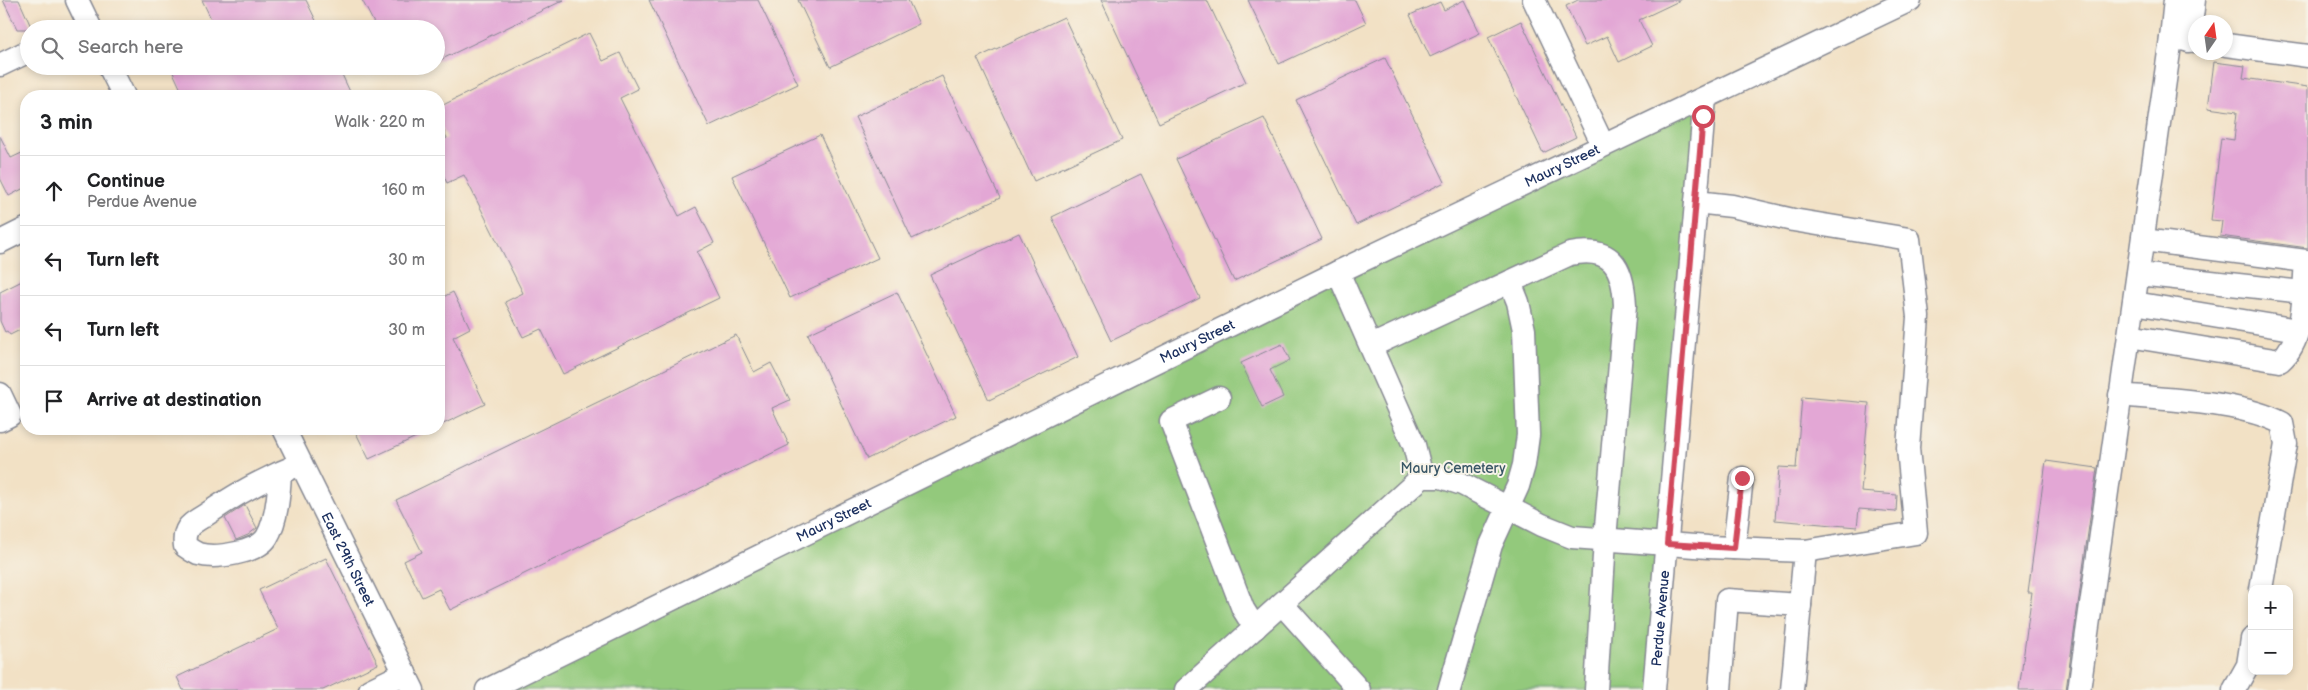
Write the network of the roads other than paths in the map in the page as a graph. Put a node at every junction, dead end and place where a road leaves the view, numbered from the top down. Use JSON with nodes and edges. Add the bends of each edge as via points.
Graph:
{"nodes":[{"id":1,"x":77,"y":0,"type":"edge"},
{"id":2,"x":1534,"y":0,"type":"edge"},
{"id":3,"x":1910,"y":0,"type":"edge"},
{"id":4,"x":2175,"y":0,"type":"edge"},
{"id":5,"x":2194,"y":0,"type":"edge"},
{"id":6,"x":82,"y":20,"type":"edge"},
{"id":7,"x":2185,"y":40,"type":"edge"},
{"id":8,"x":2233,"y":46,"type":"edge"},
{"id":9,"x":20,"y":55,"type":"edge"},
{"id":10,"x":2308,"y":56,"type":"edge"},
{"id":11,"x":0,"y":65,"type":"edge"},
{"id":12,"x":114,"y":75,"type":"edge"},
{"id":13,"x":121,"y":90,"type":"edge"},
{"id":14,"x":1705,"y":98,"type":"junction"},
{"id":15,"x":1603,"y":145,"type":"junction"},
{"id":16,"x":1696,"y":202,"type":"junction"},
{"id":17,"x":20,"y":232,"type":"edge"},
{"id":18,"x":2143,"y":240,"type":"junction"},
{"id":19,"x":0,"y":242,"type":"edge"},
{"id":20,"x":1338,"y":272,"type":"junction"},
{"id":21,"x":2138,"y":274,"type":"junction"},
{"id":22,"x":1510,"y":282,"type":"junction"},
{"id":23,"x":2303,"y":292,"type":"junction"},
{"id":24,"x":2134,"y":303,"type":"junction"},
{"id":25,"x":2298,"y":330,"type":"junction"},
{"id":26,"x":2129,"y":336,"type":"junction"},
{"id":27,"x":1371,"y":346,"type":"junction"},
{"id":28,"x":2120,"y":395,"type":"junction"},
{"id":29,"x":1219,"y":398,"type":"dead end"},
{"id":30,"x":287,"y":435,"type":"edge"},
{"id":31,"x":300,"y":464,"type":"junction"},
{"id":32,"x":280,"y":473,"type":"dead end"},
{"id":33,"x":1422,"y":477,"type":"junction"},
{"id":34,"x":1742,"y":478,"type":"dead end"},
{"id":35,"x":1508,"y":508,"type":"junction"},
{"id":36,"x":1604,"y":539,"type":"junction"},
{"id":37,"x":1667,"y":544,"type":"junction"},
{"id":38,"x":1734,"y":548,"type":"junction"},
{"id":39,"x":1805,"y":551,"type":"junction"},
{"id":40,"x":2262,"y":585,"type":"edge"},
{"id":41,"x":1282,"y":604,"type":"junction"},
{"id":42,"x":1800,"y":605,"type":"junction"},
{"id":43,"x":1255,"y":628,"type":"junction"},
{"id":44,"x":2248,"y":665,"type":"edge"},
{"id":45,"x":409,"y":681,"type":"edge"},
{"id":46,"x":370,"y":690,"type":"edge"},
{"id":47,"x":487,"y":690,"type":"edge"},
{"id":48,"x":1186,"y":690,"type":"edge"},
{"id":49,"x":1359,"y":690,"type":"edge"},
{"id":50,"x":1449,"y":690,"type":"edge"},
{"id":51,"x":1596,"y":690,"type":"edge"},
{"id":52,"x":1654,"y":690,"type":"edge"},
{"id":53,"x":1720,"y":690,"type":"edge"},
{"id":54,"x":1792,"y":690,"type":"edge"},
{"id":55,"x":2079,"y":690,"type":"edge"},
{"id":56,"x":2234,"y":690,"type":"edge"}],
"edges":[{"from":1,"to":6,"type":"street"},
{"from":2,"to":15,"type":"street"},
{"from":3,"to":14,"type":"street","name":"Maury Street"},
{"from":4,"to":7,"type":"street"},
{"from":5,"to":7,"type":"street"},
{"from":7,"to":18,"type":"street"},
{"from":8,"to":10,"type":"street"},
{"from":9,"to":11,"type":"street"},
{"from":12,"to":13,"type":"street"},
{"from":14,"to":15,"type":"street","name":"Maury Street"},
{"from":14,"to":16,"type":"street","name":"Perdue Avenue"},
{"from":15,"to":20,"type":"street","name":"Maury Street"},
{"from":16,"to":37,"type":"street","name":"Perdue Avenue"},
{"from":16,"to":39,"type":"street","via":[[1909,238],[1918,317],[1908,448],[1916,533]]},
{"from":17,"to":19,"type":"street"},
{"from":18,"to":21,"type":"street"},
{"from":18,"to":23,"type":"street","via":[[2306,261]]},
{"from":20,"to":27,"type":"street"},
{"from":20,"to":47,"type":"street","name":"Maury Street"},
{"from":21,"to":23,"type":"street"},
{"from":21,"to":24,"type":"street"},
{"from":22,"to":27,"type":"street"},
{"from":22,"to":35,"type":"street","via":[[1524,330],[1528,435],[1518,486]]},
{"from":22,"to":36,"type":"street","via":[[1570,254],[1585,251],[1599,254],[1620,270],[1625,305]]},
{"from":23,"to":25,"type":"street"},
{"from":24,"to":25,"type":"street"},
{"from":24,"to":26,"type":"street"},
{"from":25,"to":26,"type":"street","via":[[2290,353],[2280,361]]},
{"from":26,"to":28,"type":"street"},
{"from":27,"to":33,"type":"street","via":[[1414,445]]},
{"from":28,"to":40,"type":"street","via":[[2237,408],[2264,414],[2282,423],[2286,444]]},
{"from":28,"to":55,"type":"street"},
{"from":29,"to":43,"type":"street","via":[[1171,421],[1243,609]]},
{"from":30,"to":31,"type":"street","name":"East 29th Street"},
{"from":31,"to":32,"type":"street"},
{"from":31,"to":45,"type":"street","name":"East 29th Street"},
{"from":33,"to":35,"type":"street","via":[[1441,477],[1462,484]]},
{"from":33,"to":41,"type":"street"},
{"from":34,"to":38,"type":"street"},
{"from":35,"to":36,"type":"street","via":[[1572,536]]},
{"from":35,"to":50,"type":"street","via":[[1491,546]]},
{"from":36,"to":37,"type":"street"},
{"from":36,"to":51,"type":"street"},
{"from":37,"to":38,"type":"street"},
{"from":37,"to":52,"type":"street","name":"Perdue Avenue"},
{"from":38,"to":39,"type":"street"},
{"from":39,"to":42,"type":"street"},
{"from":41,"to":43,"type":"street"},
{"from":41,"to":49,"type":"street"},
{"from":42,"to":53,"type":"street","via":[[1727,600]]},
{"from":42,"to":54,"type":"street"},
{"from":43,"to":48,"type":"street"},
{"from":44,"to":56,"type":"street"},
{"from":45,"to":46,"type":"street"}]}
